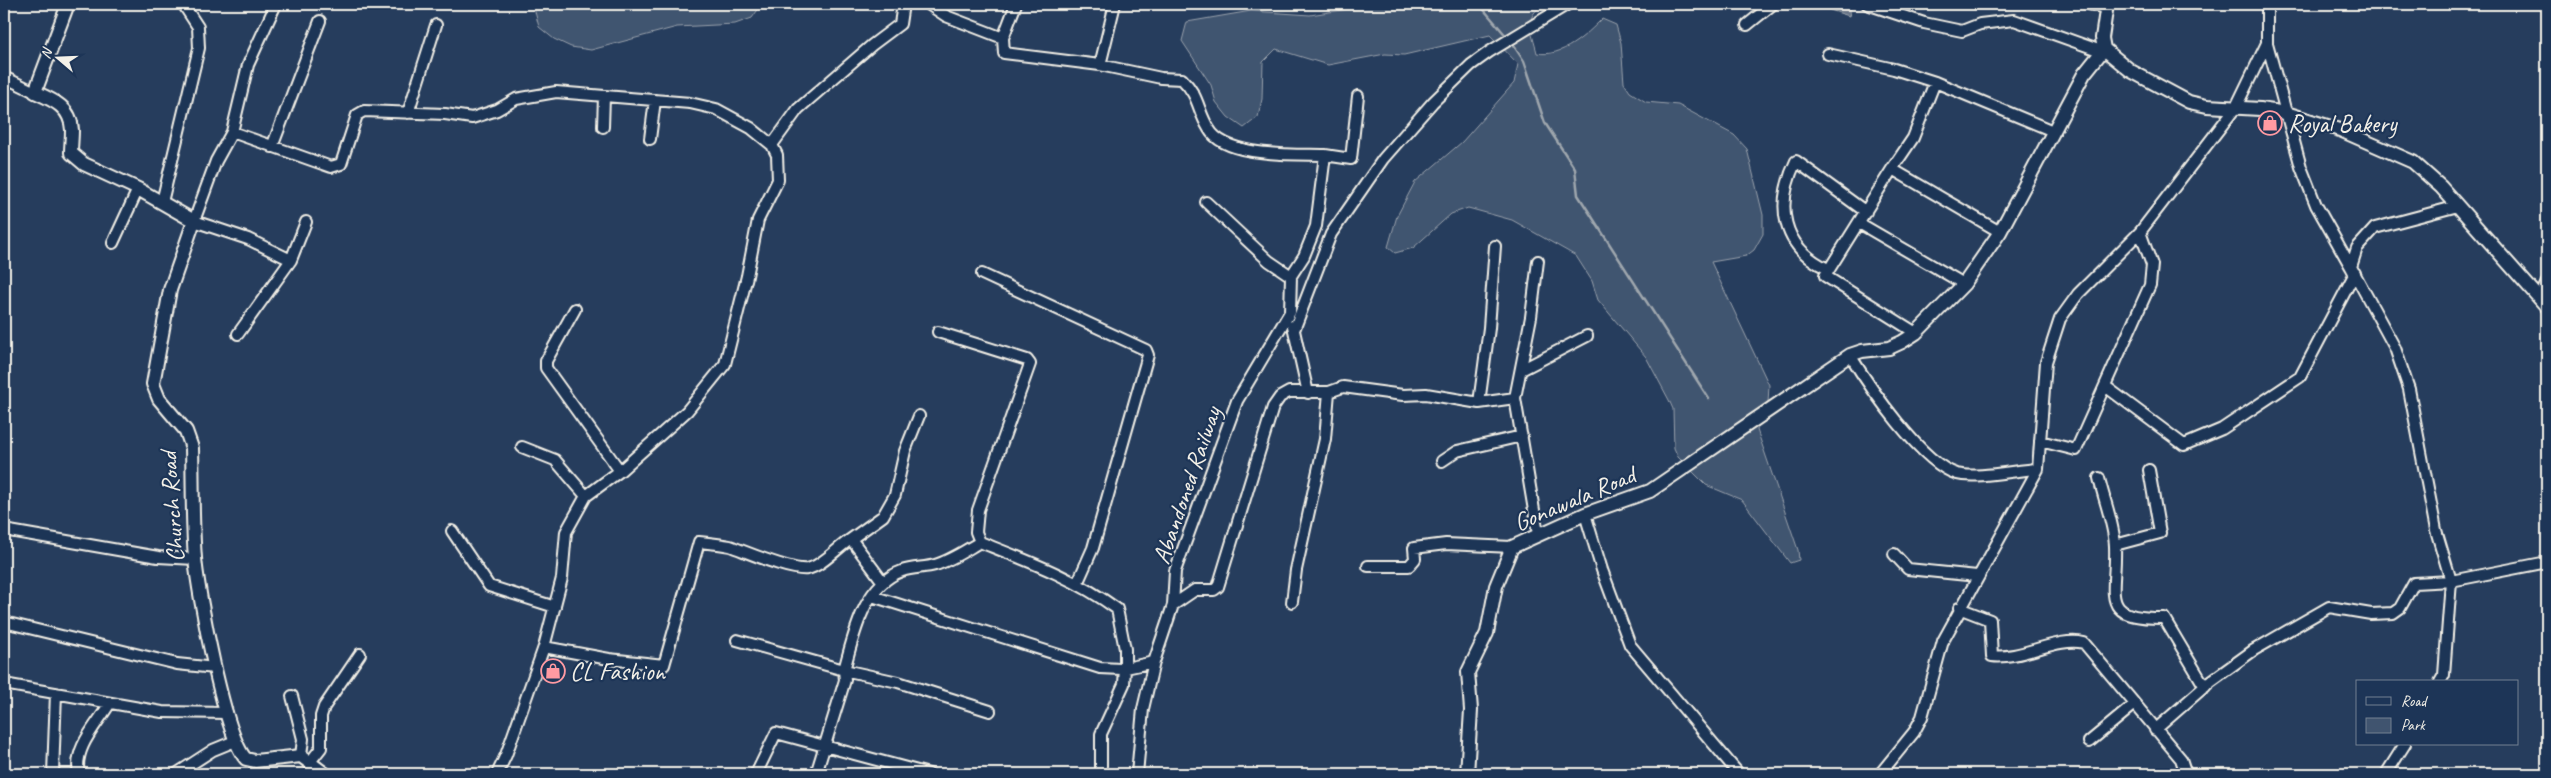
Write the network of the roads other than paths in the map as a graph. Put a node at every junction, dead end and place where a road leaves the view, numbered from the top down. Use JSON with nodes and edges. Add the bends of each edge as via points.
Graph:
{"nodes":[{"id":1,"x":68,"y":4,"type":"edge"},
{"id":2,"x":276,"y":4,"type":"edge"},
{"id":3,"x":903,"y":4,"type":"edge"},
{"id":4,"x":928,"y":4,"type":"edge"},
{"id":5,"x":1016,"y":4,"type":"edge"},
{"id":6,"x":1115,"y":4,"type":"edge"},
{"id":7,"x":1568,"y":4,"type":"edge"},
{"id":8,"x":1773,"y":4,"type":"edge"},
{"id":9,"x":1867,"y":4,"type":"edge"},
{"id":10,"x":2088,"y":4,"type":"edge"},
{"id":11,"x":2267,"y":4,"type":"edge"},
{"id":12,"x":2107,"y":6,"type":"edge"},
{"id":13,"x":185,"y":8,"type":"dead end"},
{"id":14,"x":320,"y":21,"type":"dead end"},
{"id":15,"x":1747,"y":25,"type":"dead end"},
{"id":16,"x":436,"y":26,"type":"dead end"},
{"id":17,"x":1003,"y":38,"type":"junction"},
{"id":18,"x":2267,"y":43,"type":"junction"},
{"id":19,"x":2103,"y":50,"type":"junction"},
{"id":20,"x":1828,"y":54,"type":"dead end"},
{"id":21,"x":1100,"y":65,"type":"junction"},
{"id":22,"x":4,"y":77,"type":"edge"},
{"id":23,"x":1935,"y":82,"type":"junction"},
{"id":24,"x":35,"y":92,"type":"junction"},
{"id":25,"x":604,"y":96,"type":"junction"},
{"id":26,"x":1358,"y":96,"type":"dead end"},
{"id":27,"x":655,"y":100,"type":"junction"},
{"id":28,"x":2236,"y":107,"type":"junction"},
{"id":29,"x":408,"y":113,"type":"junction"},
{"id":30,"x":2286,"y":113,"type":"junction"},
{"id":31,"x":603,"y":127,"type":"dead end"},
{"id":32,"x":2053,"y":131,"type":"junction"},
{"id":33,"x":232,"y":132,"type":"junction"},
{"id":34,"x":650,"y":138,"type":"dead end"},
{"id":35,"x":772,"y":145,"type":"junction"},
{"id":36,"x":272,"y":147,"type":"junction"},
{"id":37,"x":1325,"y":155,"type":"junction"},
{"id":38,"x":1892,"y":169,"type":"junction"},
{"id":39,"x":138,"y":188,"type":"junction"},
{"id":40,"x":162,"y":202,"type":"junction"},
{"id":41,"x":1206,"y":202,"type":"dead end"},
{"id":42,"x":2458,"y":206,"type":"junction"},
{"id":43,"x":1866,"y":212,"type":"junction"},
{"id":44,"x":194,"y":221,"type":"junction"},
{"id":45,"x":306,"y":222,"type":"dead end"},
{"id":46,"x":1859,"y":223,"type":"junction"},
{"id":47,"x":2000,"y":232,"type":"junction"},
{"id":48,"x":2140,"y":232,"type":"junction"},
{"id":49,"x":113,"y":243,"type":"dead end"},
{"id":50,"x":1495,"y":246,"type":"dead end"},
{"id":51,"x":291,"y":260,"type":"junction"},
{"id":52,"x":1538,"y":260,"type":"dead end"},
{"id":53,"x":1828,"y":269,"type":"junction"},
{"id":54,"x":2353,"y":270,"type":"junction"},
{"id":55,"x":982,"y":274,"type":"dead end"},
{"id":56,"x":1291,"y":276,"type":"junction"},
{"id":57,"x":2547,"y":282,"type":"edge"},
{"id":58,"x":1964,"y":284,"type":"junction"},
{"id":59,"x":2544,"y":302,"type":"edge"},
{"id":60,"x":575,"y":309,"type":"dead end"},
{"id":61,"x":1290,"y":312,"type":"junction"},
{"id":62,"x":1294,"y":330,"type":"junction"},
{"id":63,"x":938,"y":332,"type":"dead end"},
{"id":64,"x":1916,"y":333,"type":"junction"},
{"id":65,"x":238,"y":334,"type":"dead end"},
{"id":66,"x":1587,"y":336,"type":"dead end"},
{"id":67,"x":1850,"y":355,"type":"junction"},
{"id":68,"x":1521,"y":370,"type":"junction"},
{"id":69,"x":2105,"y":386,"type":"junction"},
{"id":70,"x":1308,"y":392,"type":"junction"},
{"id":71,"x":1328,"y":392,"type":"junction"},
{"id":72,"x":1515,"y":398,"type":"junction"},
{"id":73,"x":1479,"y":403,"type":"junction"},
{"id":74,"x":919,"y":416,"type":"dead end"},
{"id":75,"x":1522,"y":436,"type":"junction"},
{"id":76,"x":2040,"y":441,"type":"junction"},
{"id":77,"x":522,"y":447,"type":"dead end"},
{"id":78,"x":1442,"y":461,"type":"dead end"},
{"id":79,"x":2038,"y":469,"type":"junction"},
{"id":80,"x":2149,"y":470,"type":"dead end"},
{"id":81,"x":620,"y":471,"type":"junction"},
{"id":82,"x":2099,"y":478,"type":"dead end"},
{"id":83,"x":586,"y":496,"type":"junction"},
{"id":84,"x":1585,"y":514,"type":"junction"},
{"id":85,"x":4,"y":530,"type":"edge"},
{"id":86,"x":452,"y":531,"type":"dead end"},
{"id":87,"x":1538,"y":534,"type":"junction"},
{"id":88,"x":852,"y":539,"type":"junction"},
{"id":89,"x":980,"y":542,"type":"junction"},
{"id":90,"x":2115,"y":545,"type":"junction"},
{"id":91,"x":1512,"y":547,"type":"junction"},
{"id":92,"x":1894,"y":554,"type":"dead end"},
{"id":93,"x":195,"y":559,"type":"junction"},
{"id":94,"x":2547,"y":562,"type":"edge"},
{"id":95,"x":1368,"y":566,"type":"dead end"},
{"id":96,"x":1977,"y":576,"type":"junction"},
{"id":97,"x":2451,"y":581,"type":"junction"},
{"id":98,"x":883,"y":582,"type":"junction"},
{"id":99,"x":1077,"y":584,"type":"junction"},
{"id":100,"x":872,"y":596,"type":"junction"},
{"id":101,"x":1292,"y":602,"type":"dead end"},
{"id":102,"x":1173,"y":605,"type":"junction"},
{"id":103,"x":555,"y":607,"type":"junction"},
{"id":104,"x":1959,"y":608,"type":"junction"},
{"id":105,"x":4,"y":622,"type":"edge"},
{"id":106,"x":737,"y":640,"type":"dead end"},
{"id":107,"x":544,"y":647,"type":"junction"},
{"id":108,"x":360,"y":654,"type":"dead end"},
{"id":109,"x":1154,"y":662,"type":"junction"},
{"id":110,"x":215,"y":668,"type":"junction"},
{"id":111,"x":1126,"y":668,"type":"junction"},
{"id":112,"x":844,"y":670,"type":"junction"},
{"id":113,"x":2441,"y":680,"type":"edge"},
{"id":114,"x":4,"y":684,"type":"edge"},
{"id":115,"x":2205,"y":687,"type":"junction"},
{"id":116,"x":56,"y":693,"type":"junction"},
{"id":117,"x":292,"y":696,"type":"dead end"},
{"id":118,"x":110,"y":703,"type":"junction"},
{"id":119,"x":2135,"y":704,"type":"junction"},
{"id":120,"x":990,"y":711,"type":"dead end"},
{"id":121,"x":227,"y":714,"type":"junction"},
{"id":122,"x":2155,"y":730,"type":"junction"},
{"id":123,"x":235,"y":741,"type":"junction"},
{"id":124,"x":2088,"y":742,"type":"dead end"},
{"id":125,"x":824,"y":744,"type":"junction"},
{"id":126,"x":2404,"y":746,"type":"edge"},
{"id":127,"x":306,"y":759,"type":"junction"},
{"id":128,"x":53,"y":774,"type":"edge"},
{"id":129,"x":79,"y":774,"type":"edge"},
{"id":130,"x":176,"y":774,"type":"edge"},
{"id":131,"x":325,"y":774,"type":"edge"},
{"id":132,"x":497,"y":774,"type":"edge"},
{"id":133,"x":754,"y":774,"type":"edge"},
{"id":134,"x":816,"y":774,"type":"edge"},
{"id":135,"x":929,"y":774,"type":"edge"},
{"id":136,"x":1100,"y":774,"type":"edge"},
{"id":137,"x":1136,"y":774,"type":"edge"},
{"id":138,"x":1467,"y":774,"type":"edge"},
{"id":139,"x":1740,"y":774,"type":"edge"},
{"id":140,"x":1880,"y":774,"type":"edge"},
{"id":141,"x":2186,"y":774,"type":"edge"},
{"id":142,"x":2386,"y":774,"type":"edge"}],
"edges":[{"from":1,"to":24,"type":"street"},
{"from":2,"to":33,"type":"street","via":[[248,65]]},
{"from":3,"to":35,"type":"street","via":[[900,24],[798,109]]},
{"from":4,"to":17,"type":"street","via":[[946,16]]},
{"from":5,"to":17,"type":"street"},
{"from":6,"to":21,"type":"street"},
{"from":7,"to":62,"type":"street","via":[[1471,65],[1383,159],[1330,234]]},
{"from":8,"to":15,"type":"street"},
{"from":9,"to":19,"type":"street","via":[[1924,23],[1962,30],[2014,20]]},
{"from":10,"to":12,"type":"street"},
{"from":11,"to":18,"type":"street"},
{"from":12,"to":19,"type":"street"},
{"from":13,"to":40,"type":"street","via":[[198,27],[199,48]]},
{"from":14,"to":36,"type":"street"},
{"from":16,"to":29,"type":"street"},
{"from":17,"to":21,"type":"street","via":[[1004,54]]},
{"from":18,"to":28,"type":"street"},
{"from":18,"to":30,"type":"street"},
{"from":19,"to":28,"type":"street","via":[[2131,71],[2179,98],[2199,105]]},
{"from":19,"to":32,"type":"street","name":"Gonawala Road","via":[[2090,65]]},
{"from":20,"to":23,"type":"street","via":[[1894,68]]},
{"from":21,"to":37,"type":"street","via":[[1161,78],[1182,79],[1194,91],[1209,131],[1222,143],[1256,152]]},
{"from":22,"to":24,"type":"street"},
{"from":23,"to":32,"type":"street"},
{"from":23,"to":38,"type":"street","via":[[1913,138]]},
{"from":24,"to":39,"type":"street","via":[[60,103],[67,114],[72,131],[72,154],[84,164]]},
{"from":25,"to":27,"type":"street"},
{"from":25,"to":29,"type":"street","via":[[556,92],[516,99],[497,110],[472,118]]},
{"from":25,"to":31,"type":"street"},
{"from":26,"to":37,"type":"street","via":[[1351,159]]},
{"from":27,"to":34,"type":"street"},
{"from":27,"to":35,"type":"street","via":[[716,108],[751,128]]},
{"from":28,"to":30,"type":"street"},
{"from":28,"to":48,"type":"street"},
{"from":29,"to":36,"type":"street","via":[[364,111],[357,114],[341,164],[331,167]]},
{"from":30,"to":42,"type":"street","via":[[2349,133],[2413,162]]},
{"from":30,"to":54,"type":"street","via":[[2316,205]]},
{"from":32,"to":47,"type":"street","name":"Gonawala Road"},
{"from":33,"to":36,"type":"street"},
{"from":33,"to":44,"type":"street","via":[[216,161]]},
{"from":35,"to":81,"type":"street","via":[[777,155],[778,180],[758,220],[725,364],[686,411]]},
{"from":37,"to":56,"type":"street","via":[[1316,226],[1304,256]]},
{"from":38,"to":43,"type":"street"},
{"from":38,"to":47,"type":"street"},
{"from":39,"to":40,"type":"street"},
{"from":39,"to":49,"type":"street"},
{"from":40,"to":44,"type":"street"},
{"from":41,"to":56,"type":"street","via":[[1269,261]]},
{"from":42,"to":54,"type":"street","via":[[2375,228],[2357,248]]},
{"from":42,"to":59,"type":"street"},
{"from":43,"to":46,"type":"street"},
{"from":43,"to":53,"type":"street","via":[[1796,161],[1784,193],[1785,218],[1792,239],[1813,262]]},
{"from":44,"to":51,"type":"street","via":[[248,239]]},
{"from":44,"to":93,"type":"street","name":"Church Road","via":[[170,290],[153,384],[160,399],[186,432],[192,448]]},
{"from":45,"to":51,"type":"street"},
{"from":46,"to":53,"type":"street"},
{"from":46,"to":58,"type":"street"},
{"from":47,"to":58,"type":"street","name":"Gonawala Road"},
{"from":48,"to":69,"type":"street","via":[[2152,265],[2150,285]]},
{"from":48,"to":76,"type":"street","via":[[2078,294],[2060,319],[2046,362]]},
{"from":50,"to":73,"type":"street","via":[[1490,328]]},
{"from":51,"to":65,"type":"street"},
{"from":52,"to":68,"type":"street"},
{"from":53,"to":64,"type":"street","via":[[1825,276]]},
{"from":54,"to":69,"type":"street","via":[[2300,377],[2222,430],[2184,445]]},
{"from":54,"to":97,"type":"street","via":[[2395,348],[2409,389],[2436,530]]},
{"from":55,"to":99,"type":"street","via":[[1146,350],[1148,355],[1092,548]]},
{"from":56,"to":61,"type":"street","name":"Abandoned Railway"},
{"from":57,"to":59,"type":"street"},
{"from":58,"to":64,"type":"street","name":"Gonawala Road"},
{"from":60,"to":81,"type":"street","via":[[546,361],[546,368]]},
{"from":61,"to":62,"type":"street"},
{"from":61,"to":102,"type":"street","name":"Abandoned Railway","via":[[1238,401],[1175,570]]},
{"from":62,"to":70,"type":"street"},
{"from":63,"to":89,"type":"street","via":[[1027,360],[1030,364],[978,510],[976,532]]},
{"from":64,"to":67,"type":"street","name":"Gonawala Road","via":[[1889,348]]},
{"from":66,"to":68,"type":"street"},
{"from":67,"to":79,"type":"street","via":[[1873,391],[1933,459],[1957,474]]},
{"from":67,"to":84,"type":"street","name":"Gonawala Road","via":[[1650,491]]},
{"from":68,"to":72,"type":"street"},
{"from":69,"to":76,"type":"street","via":[[2076,450]]},
{"from":70,"to":71,"type":"street"},
{"from":70,"to":102,"type":"street","via":[[1289,392],[1280,397],[1273,407],[1218,587],[1195,590]]},
{"from":71,"to":73,"type":"street","via":[[1343,387],[1371,389]]},
{"from":71,"to":101,"type":"street","via":[[1325,439]]},
{"from":72,"to":73,"type":"street"},
{"from":72,"to":75,"type":"street"},
{"from":74,"to":88,"type":"street","via":[[905,451],[896,495],[883,516]]},
{"from":75,"to":78,"type":"street","via":[[1457,451]]},
{"from":75,"to":87,"type":"street"},
{"from":76,"to":79,"type":"street"},
{"from":77,"to":83,"type":"street","via":[[555,460]]},
{"from":79,"to":96,"type":"street"},
{"from":80,"to":90,"type":"street","via":[[2160,533]]},
{"from":81,"to":83,"type":"street"},
{"from":82,"to":90,"type":"street"},
{"from":83,"to":103,"type":"street","via":[[566,532],[562,578]]},
{"from":84,"to":87,"type":"street","name":"Gonawala Road"},
{"from":84,"to":139,"type":"street","via":[[1630,645]]},
{"from":85,"to":93,"type":"street","via":[[158,558]]},
{"from":86,"to":103,"type":"street","via":[[488,586]]},
{"from":87,"to":91,"type":"street","name":"Gonawala Road"},
{"from":88,"to":98,"type":"street"},
{"from":88,"to":107,"type":"street","via":[[808,569],[727,546],[699,542],[664,665]]},
{"from":89,"to":98,"type":"street","via":[[937,565],[902,571]]},
{"from":89,"to":99,"type":"street","via":[[1051,570]]},
{"from":90,"to":115,"type":"street","via":[[2112,599],[2119,610],[2140,618],[2164,618]]},
{"from":91,"to":95,"type":"street","via":[[1446,544],[1414,548],[1415,559],[1409,566]]},
{"from":91,"to":138,"type":"street","name":"Gonawala Road","via":[[1496,586],[1487,633],[1468,672],[1471,710]]},
{"from":92,"to":96,"type":"street","via":[[1908,569]]},
{"from":93,"to":110,"type":"street","name":"Church Road"},
{"from":94,"to":97,"type":"street"},
{"from":96,"to":104,"type":"street"},
{"from":97,"to":113,"type":"street"},
{"from":97,"to":115,"type":"street","via":[[2414,583],[2400,608],[2393,613],[2371,614],[2329,607],[2254,650]]},
{"from":98,"to":100,"type":"street"},
{"from":99,"to":111,"type":"street","via":[[1117,608],[1126,649]]},
{"from":100,"to":111,"type":"street","via":[[1100,668]]},
{"from":100,"to":112,"type":"street","via":[[857,622]]},
{"from":102,"to":109,"type":"street","name":"Abandoned Railway"},
{"from":103,"to":107,"type":"street"},
{"from":104,"to":119,"type":"street","via":[[1990,620],[1992,656],[2030,652],[2076,641],[2084,643]]},
{"from":104,"to":140,"type":"street","via":[[1943,641],[1922,717]]},
{"from":105,"to":110,"type":"street","via":[[177,664]]},
{"from":106,"to":112,"type":"street"},
{"from":107,"to":132,"type":"street"},
{"from":108,"to":127,"type":"street","via":[[324,707],[321,748]]},
{"from":109,"to":111,"type":"street"},
{"from":109,"to":137,"type":"street","name":"Abandoned Railway","via":[[1143,709]]},
{"from":110,"to":121,"type":"street","name":"Church Road"},
{"from":111,"to":136,"type":"street","via":[[1124,684],[1100,734]]},
{"from":112,"to":120,"type":"street","via":[[898,682]]},
{"from":112,"to":125,"type":"street","via":[[845,680]]},
{"from":114,"to":116,"type":"street"},
{"from":115,"to":122,"type":"street"},
{"from":116,"to":118,"type":"street"},
{"from":116,"to":128,"type":"street"},
{"from":117,"to":127,"type":"street"},
{"from":118,"to":121,"type":"street","via":[[162,712]]},
{"from":118,"to":129,"type":"street","via":[[80,750],[76,763]]},
{"from":119,"to":122,"type":"street"},
{"from":119,"to":124,"type":"street"},
{"from":121,"to":123,"type":"street","name":"Church Road"},
{"from":122,"to":141,"type":"street","via":[[2181,759]]},
{"from":123,"to":127,"type":"street","name":"Church Road","via":[[246,759]]},
{"from":123,"to":130,"type":"street","via":[[212,750]]},
{"from":125,"to":133,"type":"street","via":[[776,733]]},
{"from":125,"to":134,"type":"street"},
{"from":125,"to":135,"type":"street"},
{"from":126,"to":142,"type":"street"},
{"from":127,"to":131,"type":"street"}]}
